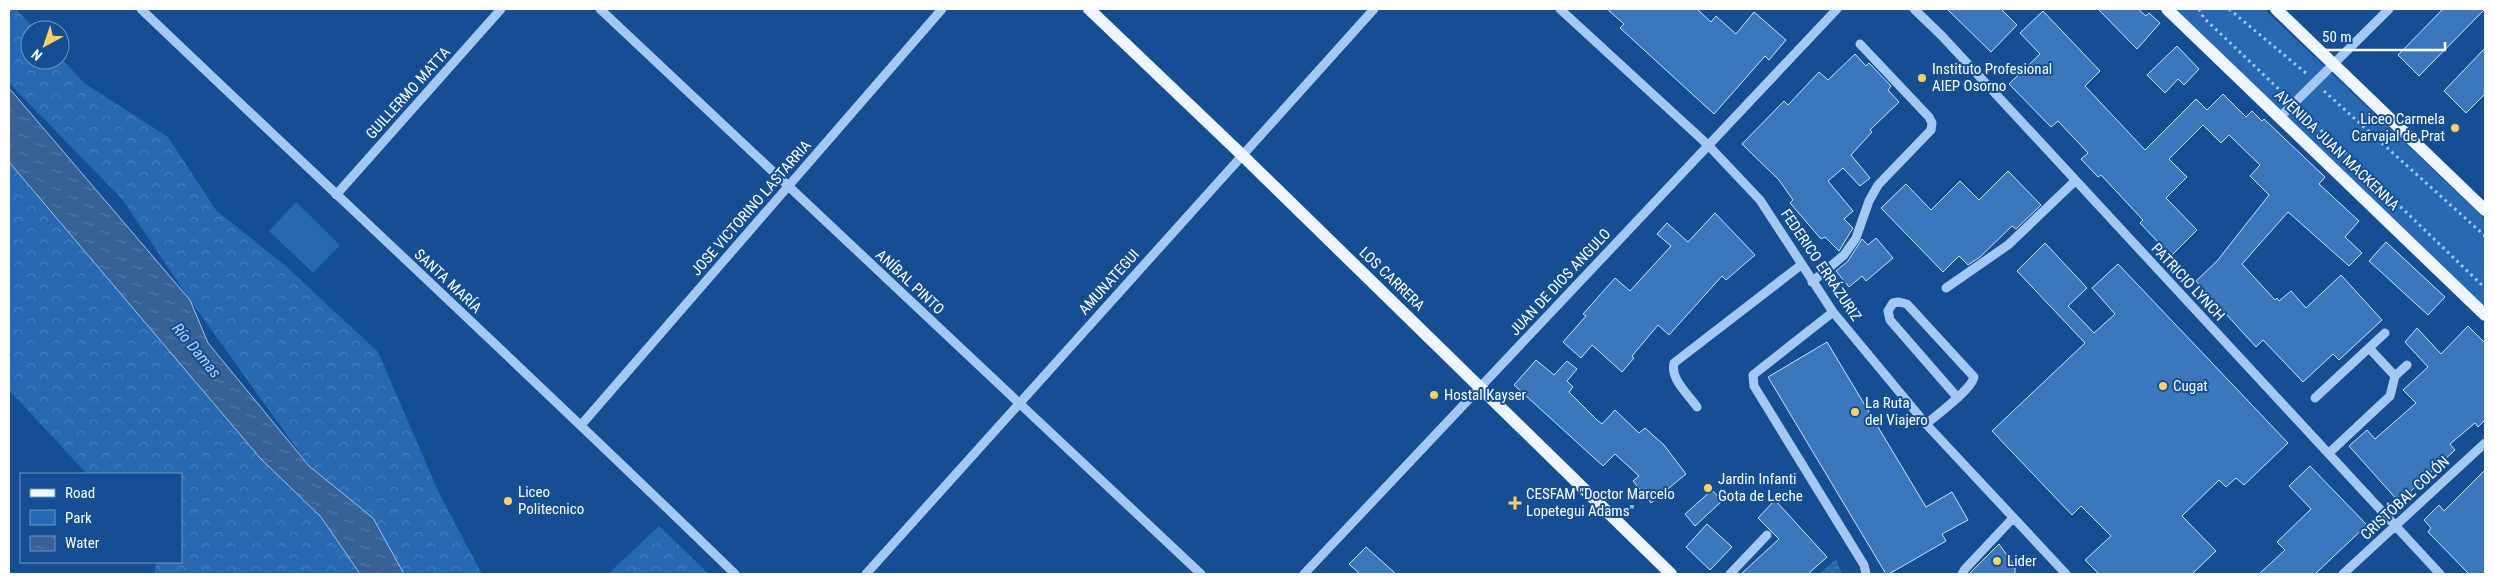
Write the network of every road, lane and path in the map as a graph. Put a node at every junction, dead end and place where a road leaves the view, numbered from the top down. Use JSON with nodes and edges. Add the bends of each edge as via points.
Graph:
{"nodes":[{"id":1,"x":141,"y":9,"type":"edge"},
{"id":2,"x":501,"y":9,"type":"edge"},
{"id":3,"x":600,"y":9,"type":"edge"},
{"id":4,"x":942,"y":9,"type":"edge"},
{"id":5,"x":1089,"y":9,"type":"edge"},
{"id":6,"x":1374,"y":9,"type":"edge"},
{"id":7,"x":1560,"y":9,"type":"edge"},
{"id":8,"x":1837,"y":9,"type":"edge"},
{"id":9,"x":1914,"y":9,"type":"edge"},
{"id":10,"x":2167,"y":9,"type":"edge"},
{"id":11,"x":2199,"y":9,"type":"edge"},
{"id":12,"x":2229,"y":9,"type":"edge"},
{"id":13,"x":2276,"y":9,"type":"edge"},
{"id":14,"x":2389,"y":9,"type":"edge"},
{"id":15,"x":1860,"y":44,"type":"dead end"},
{"id":16,"x":2333,"y":64,"type":"junction"},
{"id":17,"x":2315,"y":82,"type":"junction"},
{"id":18,"x":2293,"y":104,"type":"junction"},
{"id":19,"x":2280,"y":117,"type":"junction"},
{"id":20,"x":1708,"y":145,"type":"junction"},
{"id":21,"x":1242,"y":155,"type":"junction"},
{"id":22,"x":2075,"y":181,"type":"junction"},
{"id":23,"x":789,"y":186,"type":"junction"},
{"id":24,"x":336,"y":195,"type":"junction"},
{"id":25,"x":2485,"y":210,"type":"edge"},
{"id":26,"x":2485,"y":236,"type":"edge"},
{"id":27,"x":1801,"y":265,"type":"junction"},
{"id":28,"x":1812,"y":282,"type":"junction"},
{"id":29,"x":1946,"y":288,"type":"dead end"},
{"id":30,"x":2485,"y":288,"type":"edge"},
{"id":31,"x":1833,"y":312,"type":"junction"},
{"id":32,"x":2485,"y":315,"type":"edge"},
{"id":33,"x":2385,"y":333,"type":"dead end"},
{"id":34,"x":2369,"y":348,"type":"junction"},
{"id":35,"x":2407,"y":365,"type":"dead end"},
{"id":36,"x":2396,"y":376,"type":"junction"},
{"id":37,"x":1480,"y":387,"type":"junction"},
{"id":38,"x":1956,"y":398,"type":"junction"},
{"id":39,"x":2315,"y":398,"type":"dead end"},
{"id":40,"x":1019,"y":403,"type":"junction"},
{"id":41,"x":1697,"y":407,"type":"dead end"},
{"id":42,"x":582,"y":424,"type":"junction"},
{"id":43,"x":1926,"y":424,"type":"junction"},
{"id":44,"x":2485,"y":443,"type":"edge"},
{"id":45,"x":2329,"y":453,"type":"junction"},
{"id":46,"x":2014,"y":518,"type":"junction"},
{"id":47,"x":2394,"y":526,"type":"junction"},
{"id":48,"x":1767,"y":535,"type":"dead end"},
{"id":49,"x":735,"y":574,"type":"edge"},
{"id":50,"x":866,"y":574,"type":"edge"},
{"id":51,"x":1201,"y":574,"type":"edge"},
{"id":52,"x":1304,"y":574,"type":"edge"},
{"id":53,"x":1671,"y":574,"type":"edge"},
{"id":54,"x":1730,"y":574,"type":"edge"},
{"id":55,"x":1866,"y":574,"type":"edge"},
{"id":56,"x":1962,"y":574,"type":"edge"},
{"id":57,"x":2066,"y":574,"type":"edge"},
{"id":58,"x":2343,"y":574,"type":"edge"},
{"id":59,"x":2440,"y":574,"type":"edge"}],
"edges":[{"from":1,"to":24,"type":"street","name":"SANTA MARÍA"},
{"from":2,"to":24,"type":"street","name":"GUILLERMO MATTA"},
{"from":3,"to":23,"type":"street","name":"ANÍBAL PINTO"},
{"from":4,"to":23,"type":"street","name":"JOSE VICTORINO LASTARRIA"},
{"from":5,"to":21,"type":"main road","name":"LOS CARRERA"},
{"from":6,"to":21,"type":"street","name":"AMUNATEGUI"},
{"from":7,"to":20,"type":"street","name":"FEDERICO ERRÁZURIZ"},
{"from":8,"to":20,"type":"street","name":"JUAN DE DIOS ANGULO"},
{"from":9,"to":22,"type":"street","name":"PATRICIO LYNCH"},
{"from":10,"to":19,"type":"main road","name":"AVENIDA JUAN MACKENNA"},
{"from":11,"to":18,"type":"path","via":[[2204,18]]},
{"from":12,"to":17,"type":"path"},
{"from":13,"to":16,"type":"main road"},
{"from":14,"to":16,"type":"street"},
{"from":15,"to":28,"type":"street","via":[[1929,117],[1931,130],[1878,185],[1856,238],[1844,255]]},
{"from":16,"to":17,"type":"street"},
{"from":16,"to":25,"type":"main road"},
{"from":17,"to":18,"type":"street"},
{"from":17,"to":26,"type":"path"},
{"from":18,"to":19,"type":"street"},
{"from":18,"to":30,"type":"path"},
{"from":19,"to":32,"type":"main road","name":"AVENIDA JUAN MACKENNA"},
{"from":20,"to":27,"type":"street","name":"FEDERICO ERRÁZURIZ","via":[[1760,200]]},
{"from":20,"to":37,"type":"street","name":"JUAN DE DIOS ANGULO"},
{"from":21,"to":37,"type":"main road","name":"LOS CARRERA"},
{"from":21,"to":40,"type":"street","name":"AMUNATEGUI"},
{"from":22,"to":29,"type":"street","via":[[2008,245]]},
{"from":22,"to":45,"type":"street","name":"PATRICIO LYNCH"},
{"from":23,"to":40,"type":"street","name":"ANÍBAL PINTO"},
{"from":23,"to":42,"type":"street","name":"JOSE VICTORINO LASTARRIA"},
{"from":24,"to":42,"type":"street","name":"SANTA MARÍA"},
{"from":27,"to":28,"type":"street","name":"FEDERICO ERRÁZURIZ"},
{"from":27,"to":41,"type":"street","via":[[1674,363],[1676,379]]},
{"from":28,"to":31,"type":"street","name":"FEDERICO ERRÁZURIZ"},
{"from":31,"to":43,"type":"street","name":"FEDERICO ERRÁZURIZ"},
{"from":31,"to":55,"type":"street","via":[[1753,375],[1754,386]]},
{"from":33,"to":34,"type":"street"},
{"from":34,"to":36,"type":"street"},
{"from":34,"to":39,"type":"street"},
{"from":35,"to":36,"type":"street"},
{"from":36,"to":45,"type":"street","via":[[2390,396]]},
{"from":37,"to":52,"type":"street","name":"JUAN DE DIOS ANGULO"},
{"from":37,"to":53,"type":"main road","name":"LOS CARRERA"},
{"from":38,"to":38,"type":"street","via":[[1974,377],[1907,304],[1893,304],[1888,312],[1890,320]]},
{"from":38,"to":43,"type":"street"},
{"from":40,"to":50,"type":"street","name":"AMUNATEGUI"},
{"from":40,"to":51,"type":"street","name":"ANÍBAL PINTO"},
{"from":42,"to":49,"type":"street","name":"SANTA MARÍA"},
{"from":43,"to":46,"type":"street","name":"FEDERICO ERRÁZURIZ"},
{"from":44,"to":47,"type":"street","name":"CRISTÓBAL COLÓN"},
{"from":45,"to":47,"type":"street","name":"PATRICIO LYNCH"},
{"from":46,"to":56,"type":"street"},
{"from":46,"to":57,"type":"street","name":"FEDERICO ERRÁZURIZ"},
{"from":47,"to":58,"type":"street","name":"CRISTÓBAL COLÓN"},
{"from":47,"to":59,"type":"street","name":"PATRICIO LYNCH"},
{"from":48,"to":54,"type":"street"}]}
